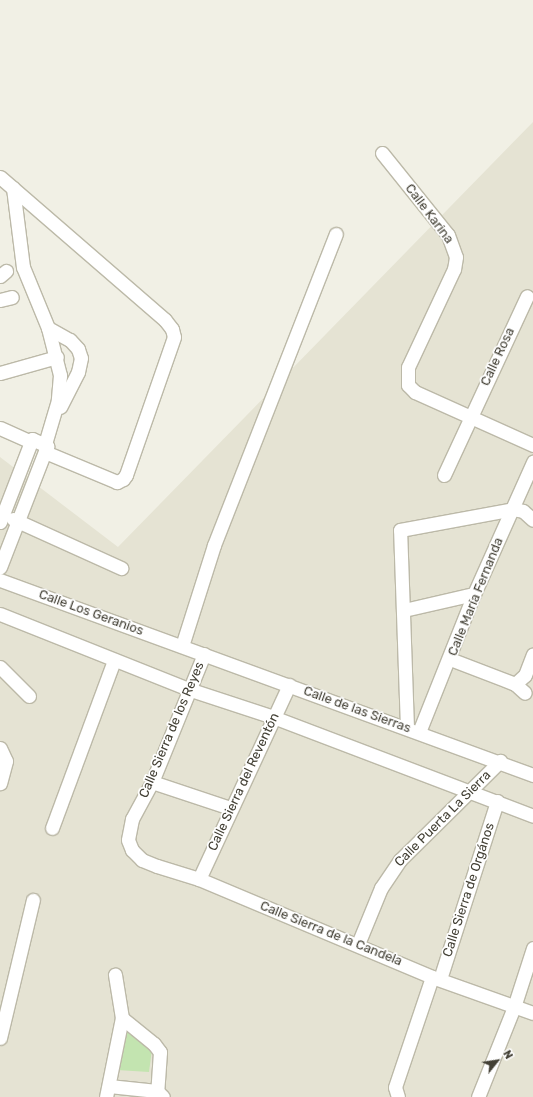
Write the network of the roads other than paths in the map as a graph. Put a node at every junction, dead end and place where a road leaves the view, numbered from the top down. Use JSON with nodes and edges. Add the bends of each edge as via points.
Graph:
{"nodes":[{"id":1,"x":382,"y":153,"type":"dead end"},
{"id":2,"x":4,"y":182,"type":"edge"},
{"id":3,"x":336,"y":234,"type":"dead end"},
{"id":4,"x":526,"y":296,"type":"dead end"},
{"id":5,"x":48,"y":328,"type":"junction"},
{"id":6,"x":57,"y":357,"type":"junction"},
{"id":7,"x":0,"y":374,"type":"edge"},
{"id":8,"x":469,"y":418,"type":"junction"},
{"id":9,"x":53,"y":420,"type":"junction"},
{"id":10,"x":0,"y":428,"type":"edge"},
{"id":11,"x":31,"y":442,"type":"junction"},
{"id":12,"x":533,"y":445,"type":"edge"},
{"id":13,"x":45,"y":448,"type":"junction"},
{"id":14,"x":533,"y":462,"type":"edge"},
{"id":15,"x":444,"y":475,"type":"dead end"},
{"id":16,"x":513,"y":509,"type":"junction"},
{"id":17,"x":1,"y":516,"type":"edge"},
{"id":18,"x":533,"y":520,"type":"edge"},
{"id":19,"x":19,"y":522,"type":"junction"},
{"id":20,"x":0,"y":568,"type":"edge"},
{"id":21,"x":121,"y":568,"type":"dead end"},
{"id":22,"x":0,"y":580,"type":"edge"},
{"id":23,"x":474,"y":594,"type":"junction"},
{"id":24,"x":404,"y":610,"type":"junction"},
{"id":25,"x":0,"y":614,"type":"edge"},
{"id":26,"x":182,"y":646,"type":"junction"},
{"id":27,"x":204,"y":654,"type":"junction"},
{"id":28,"x":533,"y":654,"type":"edge"},
{"id":29,"x":450,"y":659,"type":"junction"},
{"id":30,"x":114,"y":660,"type":"junction"},
{"id":31,"x":0,"y":667,"type":"edge"},
{"id":32,"x":289,"y":685,"type":"junction"},
{"id":33,"x":188,"y":689,"type":"junction"},
{"id":34,"x":29,"y":696,"type":"dead end"},
{"id":35,"x":274,"y":717,"type":"junction"},
{"id":36,"x":413,"y":730,"type":"junction"},
{"id":37,"x":0,"y":748,"type":"edge"},
{"id":38,"x":500,"y":762,"type":"junction"},
{"id":39,"x":533,"y":775,"type":"edge"},
{"id":40,"x":152,"y":782,"type":"junction"},
{"id":41,"x":0,"y":783,"type":"edge"},
{"id":42,"x":471,"y":790,"type":"junction"},
{"id":43,"x":498,"y":801,"type":"junction"},
{"id":44,"x":230,"y":808,"type":"junction"},
{"id":45,"x":533,"y":816,"type":"edge"},
{"id":46,"x":52,"y":828,"type":"dead end"},
{"id":47,"x":132,"y":850,"type":"joint"},
{"id":48,"x":199,"y":879,"type":"junction"},
{"id":49,"x":33,"y":900,"type":"dead end"},
{"id":50,"x":358,"y":944,"type":"junction"},
{"id":51,"x":533,"y":948,"type":"edge"},
{"id":52,"x":115,"y":975,"type":"dead end"},
{"id":53,"x":436,"y":978,"type":"junction"},
{"id":54,"x":514,"y":1007,"type":"junction"},
{"id":55,"x":533,"y":1013,"type":"edge"},
{"id":56,"x":122,"y":1018,"type":"junction"},
{"id":57,"x":0,"y":1038,"type":"edge"},
{"id":58,"x":108,"y":1092,"type":"edge"},
{"id":59,"x":160,"y":1094,"type":"edge"},
{"id":60,"x":397,"y":1095,"type":"edge"},
{"id":61,"x":478,"y":1097,"type":"edge"}],
"edges":[{"from":1,"to":8,"type":"street","name":"Calle Karina","via":[[448,235],[456,257],[454,269],[408,367],[408,385],[415,392]]},
{"from":2,"to":5,"type":"street","via":[[23,267]]},
{"from":2,"to":13,"type":"street","via":[[165,320],[174,337],[126,475],[122,479],[117,482]]},
{"from":3,"to":26,"type":"street","via":[[214,545]]},
{"from":4,"to":8,"type":"street","name":"Calle Rosa"},
{"from":5,"to":6,"type":"street"},
{"from":5,"to":9,"type":"street","via":[[70,340],[78,349],[81,358],[74,379]]},
{"from":6,"to":7,"type":"street"},
{"from":6,"to":9,"type":"street","via":[[60,387]]},
{"from":8,"to":12,"type":"street"},
{"from":8,"to":15,"type":"street","name":"Calle Rosa"},
{"from":9,"to":13,"type":"street"},
{"from":10,"to":11,"type":"street"},
{"from":11,"to":13,"type":"street","via":[[32,439]]},
{"from":11,"to":17,"type":"street"},
{"from":13,"to":19,"type":"street"},
{"from":14,"to":16,"type":"street","name":"Calle María Fernanda"},
{"from":16,"to":18,"type":"street","via":[[523,511]]},
{"from":16,"to":23,"type":"street","name":"Calle María Fernanda"},
{"from":16,"to":24,"type":"street","via":[[395,531]]},
{"from":17,"to":19,"type":"street"},
{"from":19,"to":20,"type":"street"},
{"from":19,"to":21,"type":"street"},
{"from":22,"to":26,"type":"street","name":"Calle Los Geranios"},
{"from":23,"to":24,"type":"street"},
{"from":23,"to":29,"type":"street","name":"Calle María Fernanda"},
{"from":24,"to":36,"type":"street"},
{"from":25,"to":30,"type":"street"},
{"from":26,"to":27,"type":"street","name":"Calle de las Sierras"},
{"from":27,"to":32,"type":"street","name":"Calle de las Sierras"},
{"from":27,"to":33,"type":"street","name":"Calle Sierra de los Reyes"},
{"from":28,"to":29,"type":"street","via":[[520,689]]},
{"from":29,"to":36,"type":"street","name":"Calle María Fernanda"},
{"from":30,"to":33,"type":"street"},
{"from":30,"to":46,"type":"street"},
{"from":31,"to":34,"type":"street"},
{"from":32,"to":35,"type":"street","name":"Calle Sierra del Reventón"},
{"from":32,"to":36,"type":"street","name":"Calle de las Sierras"},
{"from":33,"to":35,"type":"street"},
{"from":33,"to":40,"type":"street","name":"Calle Sierra de los Reyes"},
{"from":35,"to":42,"type":"street"},
{"from":35,"to":44,"type":"street","name":"Calle Sierra del Reventón"},
{"from":36,"to":38,"type":"street","name":"Calle de las Sierras"},
{"from":37,"to":41,"type":"street","via":[[6,761]]},
{"from":38,"to":39,"type":"street","name":"Calle de las Sierras"},
{"from":38,"to":42,"type":"street","name":"Calle Puerta La Sierra"},
{"from":40,"to":44,"type":"street"},
{"from":40,"to":47,"type":"street","name":"Calle Sierra de los Reyes","via":[[128,831]]},
{"from":42,"to":43,"type":"street"},
{"from":42,"to":50,"type":"street","name":"Calle Puerta La Sierra","via":[[400,860],[389,875]]},
{"from":43,"to":45,"type":"street"},
{"from":43,"to":53,"type":"street","name":"Calle Sierra de Orgános"},
{"from":44,"to":48,"type":"street","name":"Calle Sierra del Reventón"},
{"from":47,"to":48,"type":"street","name":"Calle Sierra de la Candela","via":[[142,860]]},
{"from":48,"to":50,"type":"street","name":"Calle Sierra de la Candela"},
{"from":49,"to":57,"type":"street"},
{"from":50,"to":53,"type":"street","name":"Calle Sierra de la Candela"},
{"from":51,"to":54,"type":"street"},
{"from":52,"to":56,"type":"street"},
{"from":53,"to":54,"type":"street","name":"Calle Sierra de la Candela"},
{"from":53,"to":60,"type":"street","name":"Calle Sierra de Orgános","via":[[395,1087]]},
{"from":54,"to":55,"type":"street","name":"Calle Sierra de la Candela"},
{"from":54,"to":61,"type":"street"},
{"from":56,"to":58,"type":"street"},
{"from":56,"to":59,"type":"street","via":[[160,1052]]},
{"from":58,"to":59,"type":"street"}]}
